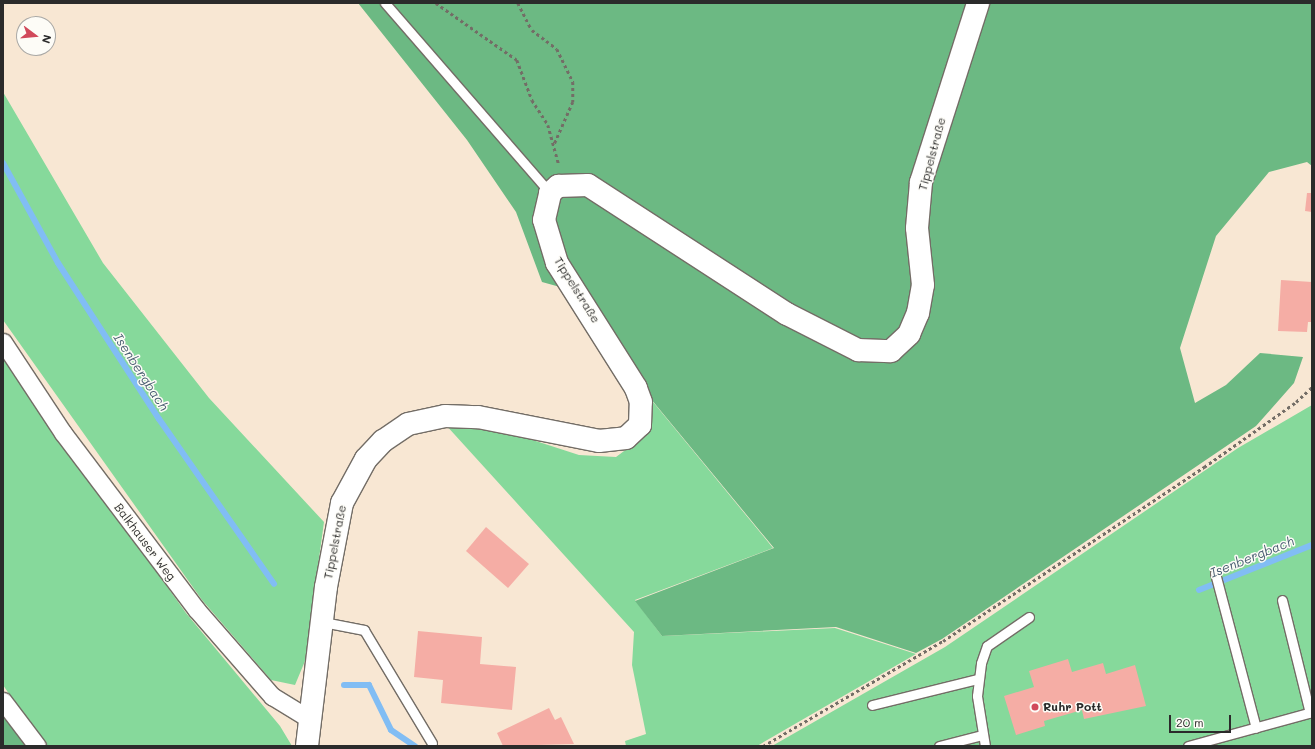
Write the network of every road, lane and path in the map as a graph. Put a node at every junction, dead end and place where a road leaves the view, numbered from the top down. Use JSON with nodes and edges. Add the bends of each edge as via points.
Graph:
{"nodes":[{"id":1,"x":385,"y":3,"type":"edge"},
{"id":2,"x":436,"y":3,"type":"edge"},
{"id":3,"x":518,"y":3,"type":"edge"},
{"id":4,"x":978,"y":3,"type":"edge"},
{"id":5,"x":554,"y":146,"type":"junction"},
{"id":6,"x":554,"y":189,"type":"junction"},
{"id":7,"x":3,"y":342,"type":"edge"},
{"id":8,"x":1312,"y":387,"type":"edge"},
{"id":9,"x":1215,"y":573,"type":"dead end"},
{"id":10,"x":1282,"y":600,"type":"dead end"},
{"id":11,"x":1029,"y":617,"type":"dead end"},
{"id":12,"x":323,"y":622,"type":"junction"},
{"id":13,"x":977,"y":678,"type":"junction"},
{"id":14,"x":3,"y":701,"type":"edge"},
{"id":15,"x":872,"y":706,"type":"dead end"},
{"id":16,"x":1311,"y":713,"type":"edge"},
{"id":17,"x":311,"y":720,"type":"junction"},
{"id":18,"x":1256,"y":728,"type":"junction"},
{"id":19,"x":982,"y":734,"type":"junction"},
{"id":20,"x":1222,"y":742,"type":"edge"},
{"id":21,"x":432,"y":744,"type":"dead end"},
{"id":22,"x":36,"y":746,"type":"edge"},
{"id":23,"x":307,"y":746,"type":"edge"},
{"id":24,"x":763,"y":746,"type":"edge"},
{"id":25,"x":939,"y":746,"type":"edge"},
{"id":26,"x":985,"y":746,"type":"edge"},
{"id":27,"x":1188,"y":746,"type":"edge"}],
"edges":[{"from":1,"to":6,"type":"lane"},
{"from":2,"to":5,"type":"path","via":[[517,60]]},
{"from":3,"to":5,"type":"path","via":[[532,30],[556,49],[573,82],[573,102]]},
{"from":4,"to":6,"type":"street","name":"Tippelstraße","via":[[921,182],[917,228],[923,285],[918,313],[909,334],[891,351],[858,350],[786,314],[602,192],[572,183]]},
{"from":5,"to":6,"type":"path","via":[[559,162]]},
{"from":6,"to":12,"type":"street","name":"Tippelstraße","via":[[544,220],[557,263],[636,388],[642,402],[640,425],[634,433],[616,441],[583,439],[478,417],[427,418],[394,431],[366,459],[342,503]]},
{"from":7,"to":17,"type":"street","name":"Balkhauser Weg","via":[[63,433],[196,609],[272,696]]},
{"from":8,"to":24,"type":"path","via":[[1216,458],[944,641]]},
{"from":9,"to":18,"type":"lane"},
{"from":10,"to":16,"type":"lane"},
{"from":11,"to":13,"type":"lane","via":[[987,646]]},
{"from":12,"to":17,"type":"street","name":"Tippelstraße"},
{"from":12,"to":21,"type":"lane","via":[[364,630]]},
{"from":13,"to":15,"type":"lane"},
{"from":13,"to":19,"type":"lane"},
{"from":14,"to":22,"type":"street"},
{"from":16,"to":18,"type":"lane"},
{"from":17,"to":23,"type":"street","name":"Tippelstraße"},
{"from":18,"to":20,"type":"lane"},
{"from":19,"to":25,"type":"lane"},
{"from":19,"to":26,"type":"lane"},
{"from":20,"to":27,"type":"lane"}]}
